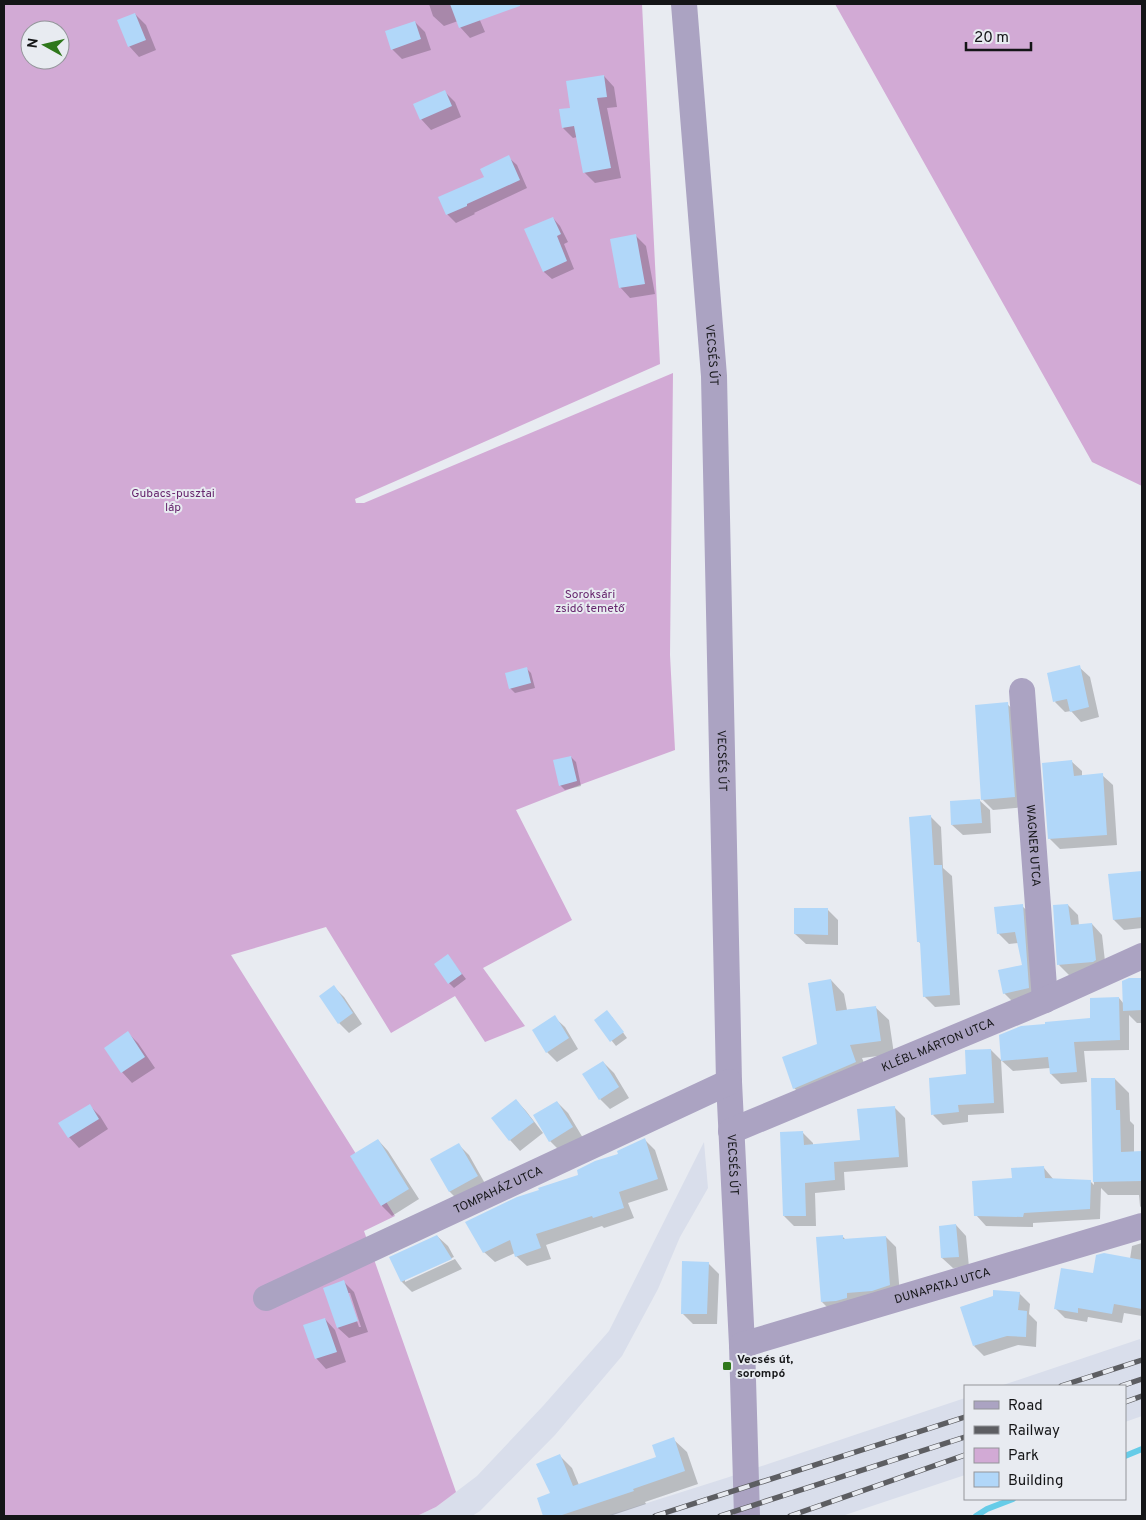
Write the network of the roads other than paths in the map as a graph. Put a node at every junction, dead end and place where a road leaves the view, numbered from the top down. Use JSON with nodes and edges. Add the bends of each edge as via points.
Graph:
{"nodes":[{"id":1,"x":684,"y":4,"type":"edge"},
{"id":2,"x":1022,"y":691,"type":"dead end"},
{"id":3,"x":1142,"y":956,"type":"edge"},
{"id":4,"x":1045,"y":1000,"type":"junction"},
{"id":5,"x":729,"y":1082,"type":"junction"},
{"id":6,"x":731,"y":1132,"type":"junction"},
{"id":7,"x":1142,"y":1226,"type":"edge"},
{"id":8,"x":266,"y":1298,"type":"dead end"},
{"id":9,"x":742,"y":1345,"type":"junction"},
{"id":10,"x":747,"y":1516,"type":"edge"}],
"edges":[{"from":1,"to":5,"type":"street","name":"VECSÉS ÚT","via":[[714,376]]},
{"from":2,"to":4,"type":"street","name":"WAGNER UTCA"},
{"from":3,"to":4,"type":"street","name":"KLÉBL MÁRTON UTCA"},
{"from":4,"to":6,"type":"street","name":"KLÉBL MÁRTON UTCA"},
{"from":5,"to":6,"type":"street","name":"VECSÉS ÚT"},
{"from":5,"to":8,"type":"street","name":"TOMPAHÁZ UTCA"},
{"from":6,"to":9,"type":"street","name":"VECSÉS ÚT"},
{"from":7,"to":9,"type":"street","name":"DUNAPATAJ UTCA"},
{"from":9,"to":10,"type":"street","name":"VECSÉS ÚT"}]}
